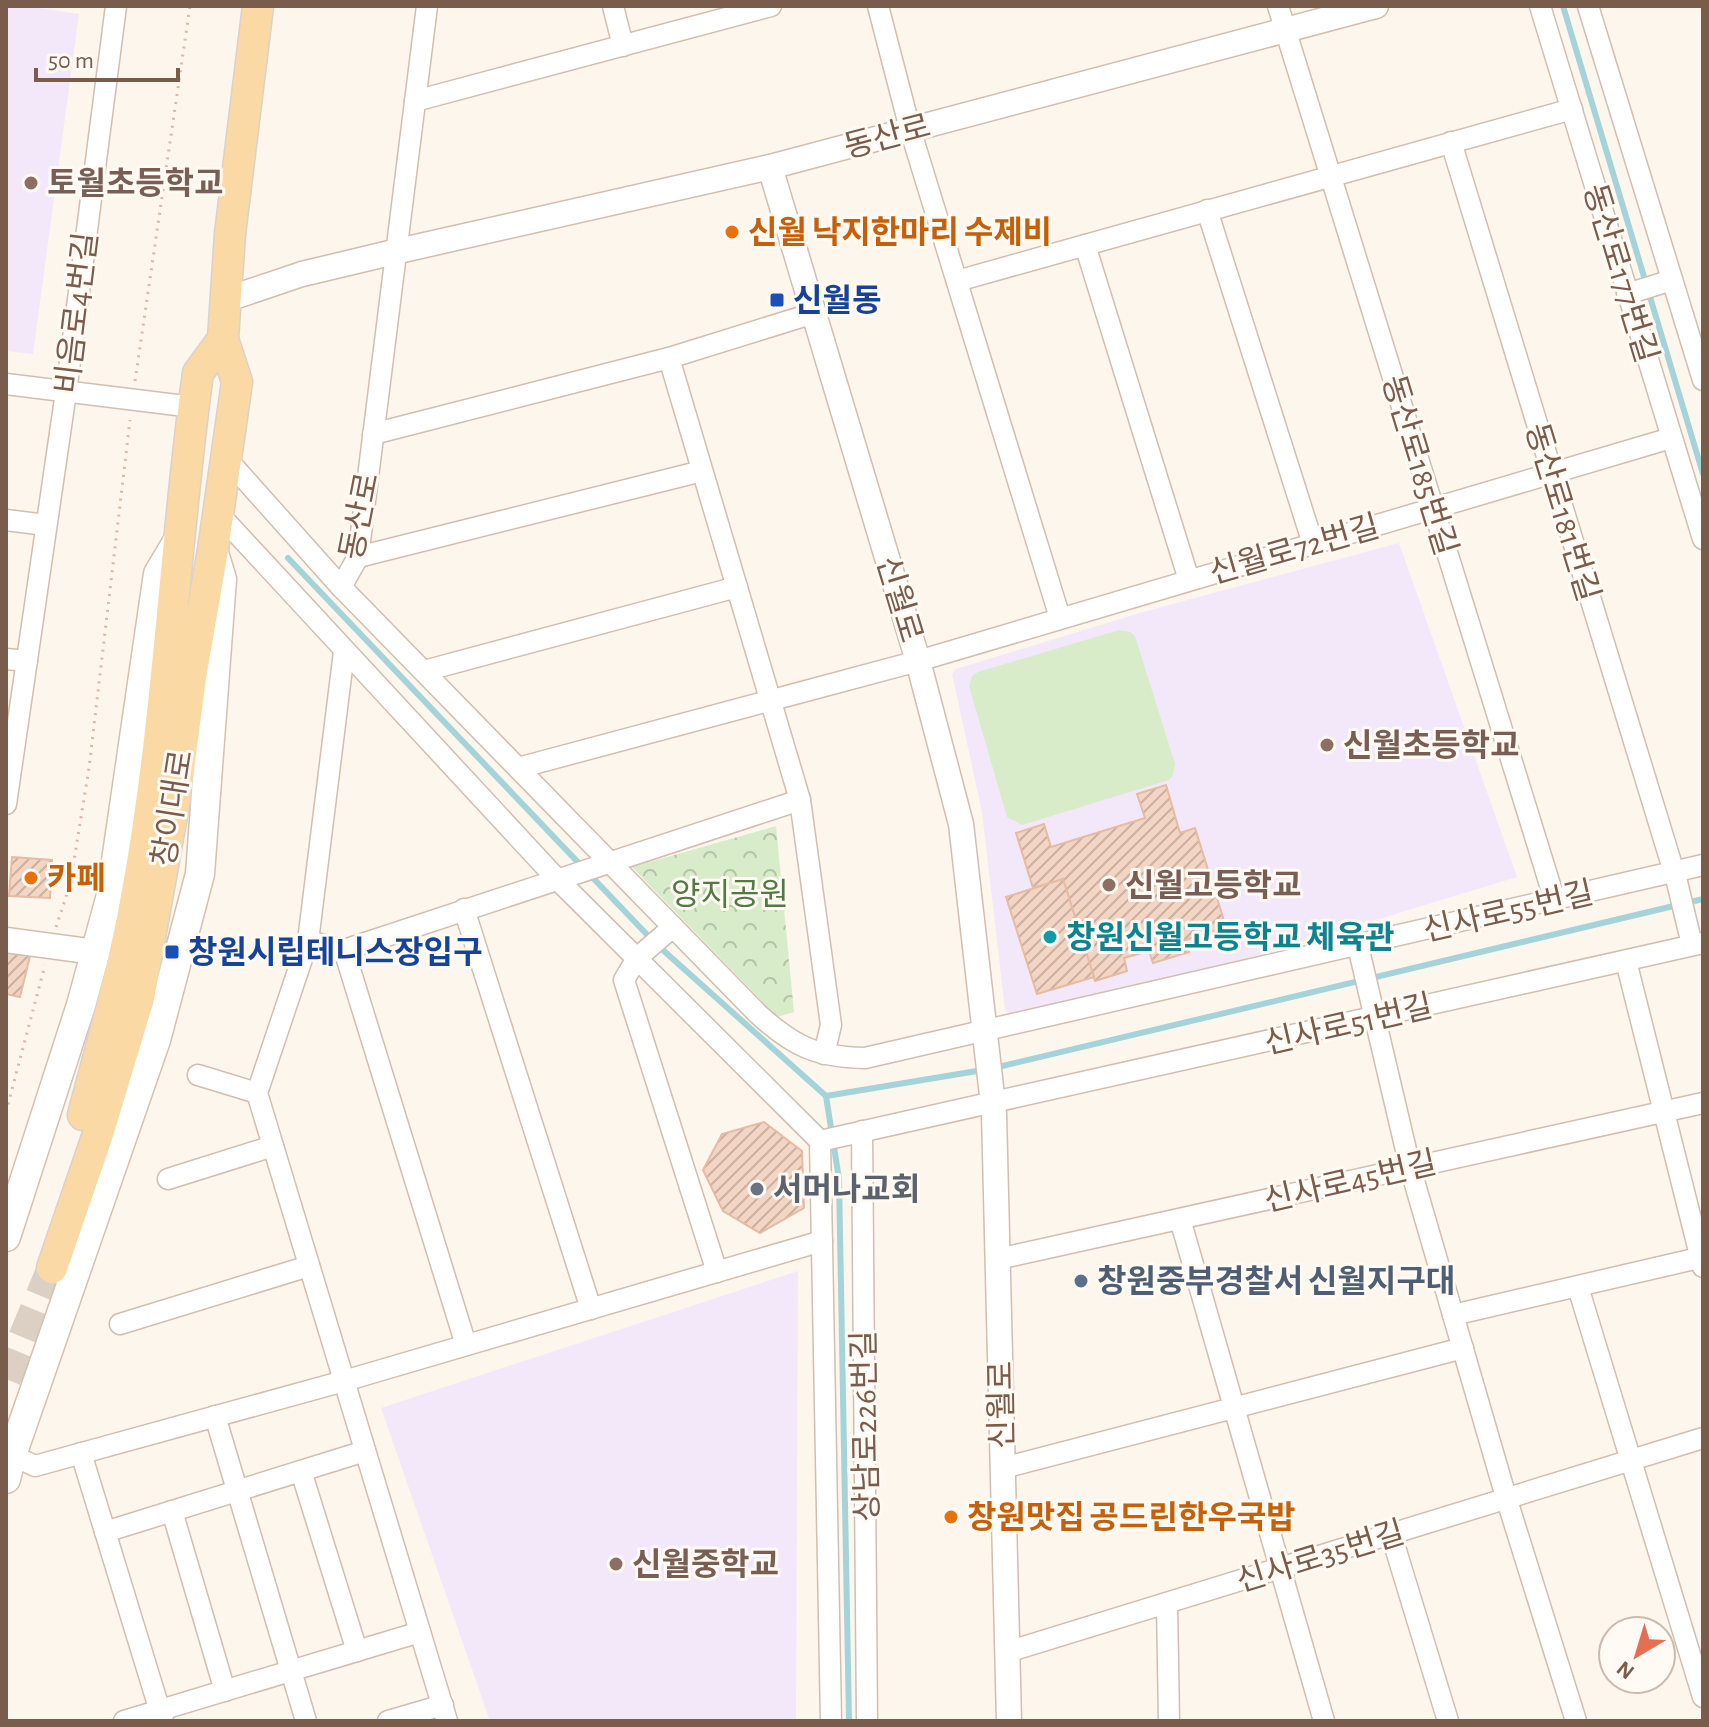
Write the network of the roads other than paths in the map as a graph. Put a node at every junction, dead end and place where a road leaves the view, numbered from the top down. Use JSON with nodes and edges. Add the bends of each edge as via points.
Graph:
{"nodes":[{"id":1,"x":116,"y":6,"type":"edge"},
{"id":2,"x":258,"y":6,"type":"edge"},
{"id":3,"x":427,"y":6,"type":"edge"},
{"id":4,"x":613,"y":6,"type":"edge"},
{"id":5,"x":771,"y":6,"type":"edge"},
{"id":6,"x":878,"y":6,"type":"edge"},
{"id":7,"x":1278,"y":6,"type":"edge"},
{"id":8,"x":1376,"y":6,"type":"edge"},
{"id":9,"x":1540,"y":6,"type":"edge"},
{"id":10,"x":1588,"y":6,"type":"edge"},
{"id":11,"x":747,"y":9,"type":"edge"},
{"id":12,"x":1284,"y":30,"type":"junction"},
{"id":13,"x":623,"y":46,"type":"junction"},
{"id":14,"x":415,"y":101,"type":"junction"},
{"id":15,"x":1572,"y":109,"type":"junction"},
{"id":16,"x":910,"y":129,"type":"junction"},
{"id":17,"x":1451,"y":142,"type":"junction"},
{"id":18,"x":770,"y":167,"type":"junction"},
{"id":19,"x":1330,"y":176,"type":"junction"},
{"id":20,"x":1207,"y":210,"type":"junction"},
{"id":21,"x":1085,"y":245,"type":"junction"},
{"id":22,"x":394,"y":252,"type":"junction"},
{"id":23,"x":957,"y":281,"type":"junction"},
{"id":24,"x":1669,"y":281,"type":"junction"},
{"id":25,"x":1632,"y":292,"type":"junction"},
{"id":26,"x":225,"y":300,"type":"junction"},
{"id":27,"x":814,"y":313,"type":"junction"},
{"id":28,"x":223,"y":339,"type":"junction"},
{"id":29,"x":669,"y":358,"type":"junction"},
{"id":30,"x":1703,"y":380,"type":"edge"},
{"id":31,"x":6,"y":384,"type":"edge"},
{"id":32,"x":66,"y":392,"type":"junction"},
{"id":33,"x":193,"y":407,"type":"junction"},
{"id":34,"x":373,"y":434,"type":"junction"},
{"id":35,"x":1671,"y":438,"type":"junction"},
{"id":36,"x":225,"y":457,"type":"junction"},
{"id":37,"x":702,"y":471,"type":"junction"},
{"id":38,"x":1551,"y":473,"type":"junction"},
{"id":39,"x":1433,"y":508,"type":"junction"},
{"id":40,"x":217,"y":512,"type":"junction"},
{"id":41,"x":6,"y":520,"type":"edge"},
{"id":42,"x":46,"y":525,"type":"junction"},
{"id":43,"x":180,"y":536,"type":"junction"},
{"id":44,"x":1703,"y":539,"type":"edge"},
{"id":45,"x":1313,"y":544,"type":"junction"},
{"id":46,"x":213,"y":550,"type":"junction"},
{"id":47,"x":358,"y":557,"type":"junction"},
{"id":48,"x":1189,"y":580,"type":"junction"},
{"id":49,"x":341,"y":587,"type":"junction"},
{"id":50,"x":737,"y":587,"type":"junction"},
{"id":51,"x":1060,"y":618,"type":"junction"},
{"id":52,"x":344,"y":652,"type":"junction"},
{"id":53,"x":16,"y":660,"type":"edge"},
{"id":54,"x":918,"y":661,"type":"junction"},
{"id":55,"x":424,"y":671,"type":"junction"},
{"id":56,"x":771,"y":700,"type":"junction"},
{"id":57,"x":518,"y":768,"type":"junction"},
{"id":58,"x":7,"y":790,"type":"edge"},
{"id":59,"x":800,"y":800,"type":"junction"},
{"id":60,"x":603,"y":863,"type":"junction"},
{"id":61,"x":1703,"y":865,"type":"edge"},
{"id":62,"x":564,"y":876,"type":"junction"},
{"id":63,"x":1674,"y":877,"type":"junction"},
{"id":64,"x":1555,"y":901,"type":"junction"},
{"id":65,"x":464,"y":909,"type":"junction"},
{"id":66,"x":670,"y":930,"type":"junction"},
{"id":67,"x":6,"y":940,"type":"edge"},
{"id":68,"x":308,"y":941,"type":"junction"},
{"id":69,"x":1694,"y":941,"type":"edge"},
{"id":70,"x":344,"y":950,"type":"junction"},
{"id":71,"x":1359,"y":950,"type":"junction"},
{"id":72,"x":95,"y":952,"type":"junction"},
{"id":73,"x":641,"y":955,"type":"junction"},
{"id":74,"x":1626,"y":961,"type":"junction"},
{"id":75,"x":1373,"y":1013,"type":"junction"},
{"id":76,"x":985,"y":1035,"type":"junction"},
{"id":77,"x":824,"y":1054,"type":"junction"},
{"id":78,"x":198,"y":1075,"type":"dead end"},
{"id":79,"x":257,"y":1093,"type":"junction"},
{"id":80,"x":993,"y":1096,"type":"junction"},
{"id":81,"x":1703,"y":1103,"type":"edge"},
{"id":82,"x":1662,"y":1112,"type":"junction"},
{"id":83,"x":854,"y":1133,"type":"junction"},
{"id":84,"x":821,"y":1141,"type":"junction"},
{"id":85,"x":273,"y":1146,"type":"junction"},
{"id":86,"x":1410,"y":1167,"type":"junction"},
{"id":87,"x":168,"y":1179,"type":"dead end"},
{"id":88,"x":1180,"y":1219,"type":"junction"},
{"id":89,"x":6,"y":1237,"type":"edge"},
{"id":90,"x":822,"y":1241,"type":"junction"},
{"id":91,"x":998,"y":1259,"type":"junction"},
{"id":92,"x":1702,"y":1261,"type":"edge"},
{"id":93,"x":309,"y":1266,"type":"junction"},
{"id":94,"x":717,"y":1272,"type":"junction"},
{"id":95,"x":1578,"y":1287,"type":"junction"},
{"id":96,"x":591,"y":1309,"type":"junction"},
{"id":97,"x":1453,"y":1315,"type":"junction"},
{"id":98,"x":120,"y":1324,"type":"dead end"},
{"id":99,"x":466,"y":1345,"type":"junction"},
{"id":100,"x":1463,"y":1348,"type":"junction"},
{"id":101,"x":344,"y":1381,"type":"junction"},
{"id":102,"x":1234,"y":1407,"type":"junction"},
{"id":103,"x":215,"y":1416,"type":"junction"},
{"id":104,"x":1703,"y":1438,"type":"edge"},
{"id":105,"x":365,"y":1451,"type":"junction"},
{"id":106,"x":81,"y":1453,"type":"junction"},
{"id":107,"x":1632,"y":1458,"type":"junction"},
{"id":108,"x":8,"y":1462,"type":"edge"},
{"id":109,"x":1003,"y":1468,"type":"junction"},
{"id":110,"x":301,"y":1471,"type":"junction"},
{"id":111,"x":238,"y":1490,"type":"junction"},
{"id":112,"x":1506,"y":1497,"type":"junction"},
{"id":113,"x":172,"y":1511,"type":"junction"},
{"id":114,"x":105,"y":1532,"type":"junction"},
{"id":115,"x":1391,"y":1534,"type":"junction"},
{"id":116,"x":1280,"y":1568,"type":"junction"},
{"id":117,"x":1167,"y":1603,"type":"junction"},
{"id":118,"x":420,"y":1632,"type":"junction"},
{"id":119,"x":357,"y":1651,"type":"junction"},
{"id":120,"x":1007,"y":1652,"type":"junction"},
{"id":121,"x":291,"y":1671,"type":"junction"},
{"id":122,"x":225,"y":1691,"type":"junction"},
{"id":123,"x":1703,"y":1697,"type":"edge"},
{"id":124,"x":445,"y":1713,"type":"edge"},
{"id":125,"x":161,"y":1716,"type":"edge"},
{"id":126,"x":124,"y":1721,"type":"edge"},
{"id":127,"x":306,"y":1721,"type":"edge"},
{"id":128,"x":388,"y":1721,"type":"edge"},
{"id":129,"x":831,"y":1721,"type":"edge"},
{"id":130,"x":867,"y":1721,"type":"edge"},
{"id":131,"x":1009,"y":1721,"type":"edge"},
{"id":132,"x":1169,"y":1721,"type":"edge"},
{"id":133,"x":1324,"y":1721,"type":"edge"},
{"id":134,"x":1448,"y":1721,"type":"edge"},
{"id":135,"x":1576,"y":1721,"type":"edge"}],
"edges":[{"from":1,"to":32,"type":"street","name":"비음로4번길"},
{"from":2,"to":26,"type":"main road","name":"창이대로"},
{"from":3,"to":14,"type":"street"},
{"from":4,"to":13,"type":"street"},
{"from":5,"to":11,"type":"street"},
{"from":6,"to":16,"type":"street"},
{"from":7,"to":12,"type":"street","name":"동산로185번길"},
{"from":8,"to":12,"type":"street","name":"동산로"},
{"from":9,"to":15,"type":"street","name":"동산로177번길"},
{"from":10,"to":24,"type":"street"},
{"from":11,"to":13,"type":"street"},
{"from":12,"to":16,"type":"street","name":"동산로"},
{"from":12,"to":19,"type":"street","name":"동산로185번길"},
{"from":13,"to":14,"type":"street"},
{"from":14,"to":22,"type":"street"},
{"from":15,"to":17,"type":"street"},
{"from":15,"to":25,"type":"street","name":"동산로177번길"},
{"from":16,"to":18,"type":"street","name":"동산로"},
{"from":16,"to":23,"type":"street"},
{"from":17,"to":19,"type":"street"},
{"from":17,"to":38,"type":"street","name":"동산로181번길"},
{"from":18,"to":22,"type":"street","name":"동산로"},
{"from":18,"to":27,"type":"street","name":"신월로"},
{"from":19,"to":20,"type":"street"},
{"from":19,"to":39,"type":"street","name":"동산로185번길"},
{"from":20,"to":21,"type":"street"},
{"from":20,"to":45,"type":"street"},
{"from":21,"to":23,"type":"street"},
{"from":21,"to":48,"type":"street"},
{"from":22,"to":26,"type":"street","name":"동산로"},
{"from":22,"to":34,"type":"street","name":"동산로"},
{"from":23,"to":51,"type":"street"},
{"from":24,"to":25,"type":"street"},
{"from":24,"to":30,"type":"street"},
{"from":25,"to":35,"type":"street","name":"동산로177번길"},
{"from":26,"to":28,"type":"main road","name":"창이대로"},
{"from":27,"to":29,"type":"street"},
{"from":27,"to":54,"type":"street","name":"신월로"},
{"from":28,"to":33,"type":"main road","name":"창이대로","via":[[198,373]]},
{"from":28,"to":36,"type":"main road","name":"창이대로","via":[[237,382]]},
{"from":29,"to":34,"type":"street"},
{"from":29,"to":37,"type":"street"},
{"from":31,"to":32,"type":"street"},
{"from":32,"to":33,"type":"street"},
{"from":32,"to":42,"type":"street","name":"비음로4번길"},
{"from":33,"to":43,"type":"main road","name":"창이대로"},
{"from":34,"to":47,"type":"street","name":"동산로"},
{"from":35,"to":38,"type":"street","name":"신월로72번길"},
{"from":35,"to":44,"type":"street","name":"동산로177번길"},
{"from":36,"to":40,"type":"main road","name":"창이대로"},
{"from":36,"to":49,"type":"street","name":"신사로55번길"},
{"from":37,"to":47,"type":"street"},
{"from":37,"to":50,"type":"street"},
{"from":38,"to":39,"type":"street","name":"신월로72번길"},
{"from":38,"to":63,"type":"street","name":"동산로181번길"},
{"from":39,"to":45,"type":"street","name":"신월로72번길"},
{"from":39,"to":64,"type":"street","name":"동산로185번길"},
{"from":40,"to":46,"type":"main road","name":"창이대로"},
{"from":40,"to":52,"type":"street"},
{"from":41,"to":42,"type":"street"},
{"from":42,"to":53,"type":"street","name":"비음로4번길"},
{"from":43,"to":46,"type":"main road","name":"창이대로","via":[[136,897],[44,1263],[98,1134],[139,998]]},
{"from":43,"to":72,"type":"main road","via":[[158,574],[111,895]]},
{"from":45,"to":48,"type":"street","name":"신월로72번길"},
{"from":46,"to":108,"type":"main road","via":[[222,579],[200,874],[156,1040]]},
{"from":47,"to":49,"type":"street","name":"동산로"},
{"from":48,"to":51,"type":"street","name":"신월로72번길"},
{"from":49,"to":55,"type":"street","name":"신사로55번길"},
{"from":50,"to":55,"type":"street"},
{"from":50,"to":56,"type":"street"},
{"from":51,"to":54,"type":"street","name":"신월로72번길"},
{"from":52,"to":62,"type":"street"},
{"from":52,"to":68,"type":"street"},
{"from":53,"to":58,"type":"street","name":"비음로4번길"},
{"from":54,"to":56,"type":"street","name":"신월로72번길"},
{"from":54,"to":76,"type":"street","name":"신월로","via":[[961,824]]},
{"from":55,"to":57,"type":"street","name":"신사로55번길"},
{"from":56,"to":57,"type":"street","name":"신월로72번길"},
{"from":56,"to":59,"type":"street"},
{"from":57,"to":60,"type":"street","name":"신사로55번길"},
{"from":59,"to":60,"type":"street"},
{"from":59,"to":77,"type":"street","via":[[831,1025]]},
{"from":60,"to":62,"type":"street"},
{"from":60,"to":66,"type":"street","name":"신사로55번길"},
{"from":61,"to":63,"type":"street","name":"신사로55번길"},
{"from":62,"to":65,"type":"street"},
{"from":62,"to":73,"type":"street"},
{"from":63,"to":64,"type":"street","name":"신사로55번길"},
{"from":63,"to":69,"type":"street","name":"동산로181번길"},
{"from":64,"to":71,"type":"street","name":"신사로55번길"},
{"from":65,"to":70,"type":"street"},
{"from":65,"to":96,"type":"street"},
{"from":66,"to":73,"type":"street"},
{"from":66,"to":77,"type":"street","name":"신사로55번길","via":[[782,1035]]},
{"from":67,"to":72,"type":"street"},
{"from":68,"to":70,"type":"street"},
{"from":68,"to":79,"type":"street"},
{"from":69,"to":74,"type":"street","name":"신사로51번길"},
{"from":70,"to":99,"type":"street"},
{"from":71,"to":75,"type":"street"},
{"from":71,"to":76,"type":"street","name":"신사로55번길"},
{"from":72,"to":89,"type":"main road"},
{"from":73,"to":84,"type":"street"},
{"from":73,"to":94,"type":"street","via":[[624,980]]},
{"from":74,"to":75,"type":"street","name":"신사로51번길"},
{"from":74,"to":82,"type":"street"},
{"from":75,"to":80,"type":"street","name":"신사로51번길"},
{"from":75,"to":86,"type":"street"},
{"from":76,"to":77,"type":"street","name":"신사로55번길","via":[[865,1058]]},
{"from":76,"to":80,"type":"street","name":"신월로"},
{"from":78,"to":79,"type":"street"},
{"from":79,"to":85,"type":"street"},
{"from":80,"to":83,"type":"street","name":"신사로51번길"},
{"from":80,"to":91,"type":"street","name":"신월로"},
{"from":81,"to":82,"type":"street","name":"신사로45번길"},
{"from":82,"to":86,"type":"street","name":"신사로45번길"},
{"from":82,"to":92,"type":"street"},
{"from":83,"to":84,"type":"street","name":"신사로51번길"},
{"from":83,"to":130,"type":"street","name":"상남로226번길"},
{"from":84,"to":90,"type":"street"},
{"from":85,"to":87,"type":"street"},
{"from":85,"to":93,"type":"street"},
{"from":86,"to":88,"type":"street","name":"신사로45번길"},
{"from":86,"to":97,"type":"street"},
{"from":88,"to":91,"type":"street","name":"신사로45번길"},
{"from":88,"to":102,"type":"street"},
{"from":90,"to":94,"type":"street"},
{"from":90,"to":129,"type":"street"},
{"from":91,"to":109,"type":"street","name":"신월로"},
{"from":92,"to":95,"type":"street"},
{"from":93,"to":98,"type":"street"},
{"from":93,"to":101,"type":"street"},
{"from":94,"to":96,"type":"street"},
{"from":95,"to":97,"type":"street"},
{"from":95,"to":107,"type":"street"},
{"from":96,"to":99,"type":"street"},
{"from":97,"to":100,"type":"street"},
{"from":99,"to":101,"type":"street"},
{"from":100,"to":102,"type":"street"},
{"from":100,"to":112,"type":"street"},
{"from":101,"to":103,"type":"street"},
{"from":101,"to":105,"type":"street"},
{"from":102,"to":109,"type":"street"},
{"from":102,"to":116,"type":"street"},
{"from":103,"to":106,"type":"street"},
{"from":103,"to":111,"type":"street"},
{"from":104,"to":107,"type":"street","name":"신사로35번길"},
{"from":105,"to":110,"type":"street"},
{"from":105,"to":118,"type":"street"},
{"from":106,"to":108,"type":"street","via":[[35,1466]]},
{"from":106,"to":114,"type":"street"},
{"from":107,"to":112,"type":"street","name":"신사로35번길"},
{"from":107,"to":123,"type":"street"},
{"from":109,"to":120,"type":"street","name":"신월로"},
{"from":110,"to":111,"type":"street"},
{"from":110,"to":119,"type":"street"},
{"from":111,"to":113,"type":"street"},
{"from":111,"to":121,"type":"street"},
{"from":112,"to":115,"type":"street","name":"신사로35번길"},
{"from":112,"to":135,"type":"street"},
{"from":113,"to":114,"type":"street"},
{"from":113,"to":122,"type":"street"},
{"from":114,"to":125,"type":"street"},
{"from":115,"to":116,"type":"street","name":"신사로35번길"},
{"from":115,"to":134,"type":"street"},
{"from":116,"to":117,"type":"street","name":"신사로35번길"},
{"from":116,"to":133,"type":"street"},
{"from":117,"to":120,"type":"street","name":"신사로35번길"},
{"from":117,"to":132,"type":"street"},
{"from":118,"to":119,"type":"street"},
{"from":118,"to":124,"type":"street"},
{"from":119,"to":121,"type":"street"},
{"from":120,"to":131,"type":"street","name":"신월로"},
{"from":121,"to":122,"type":"street"},
{"from":121,"to":127,"type":"street"},
{"from":122,"to":125,"type":"street"},
{"from":124,"to":128,"type":"street"},
{"from":125,"to":126,"type":"street"}]}
